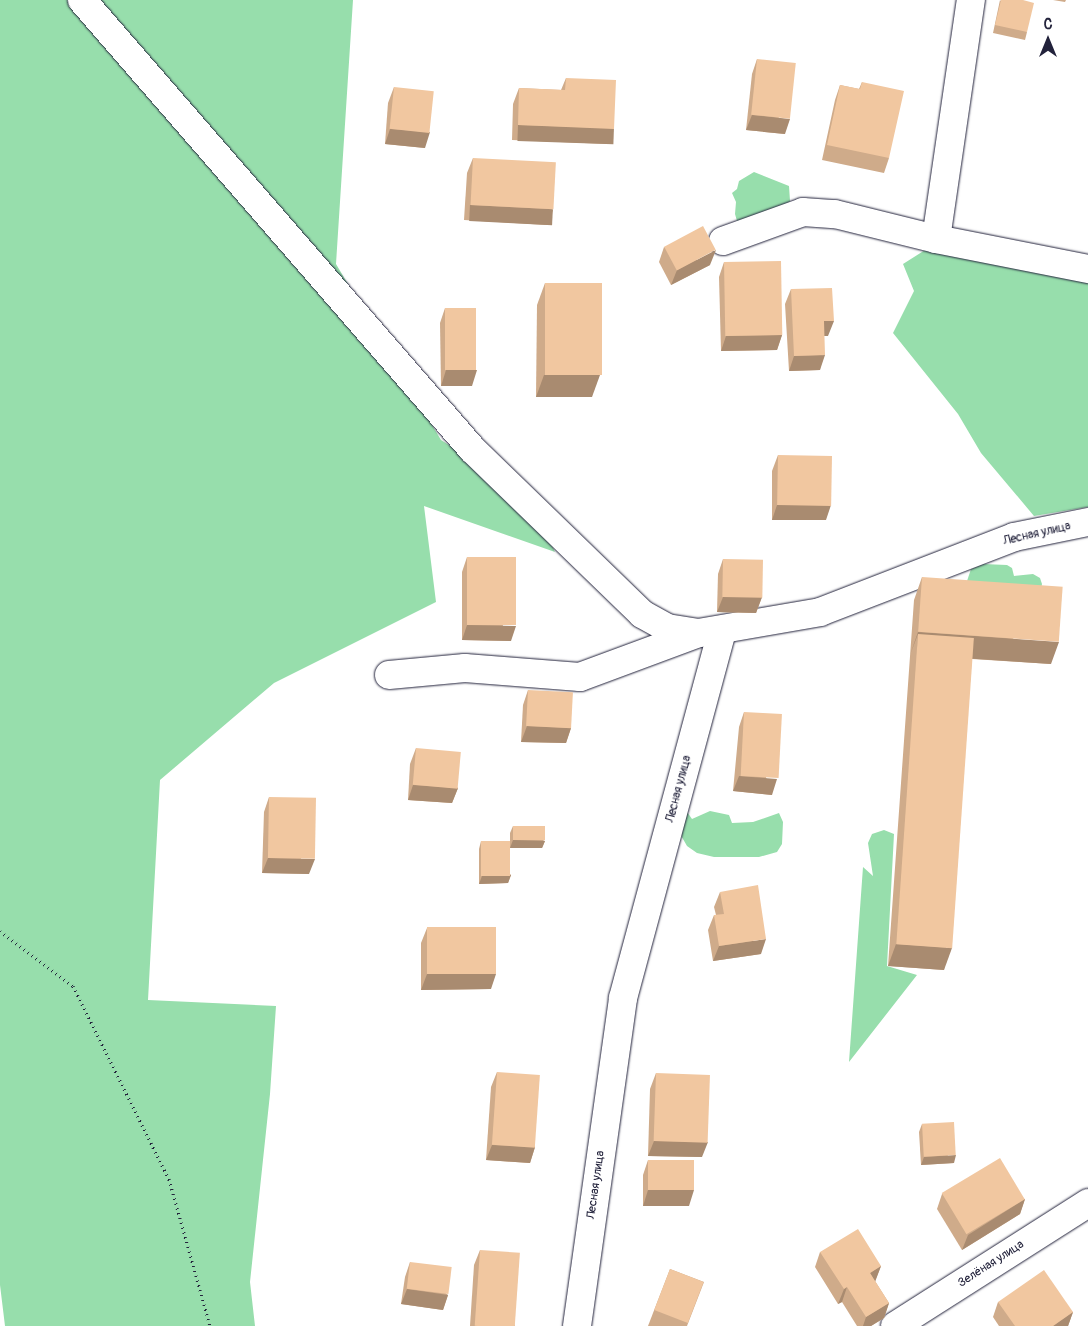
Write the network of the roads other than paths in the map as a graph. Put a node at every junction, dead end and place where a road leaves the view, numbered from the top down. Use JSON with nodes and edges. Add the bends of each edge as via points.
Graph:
{"nodes":[{"id":1,"x":82,"y":0,"type":"edge"},
{"id":2,"x":971,"y":0,"type":"edge"},
{"id":3,"x":936,"y":239,"type":"junction"},
{"id":4,"x":722,"y":241,"type":"dead end"},
{"id":5,"x":1088,"y":269,"type":"edge"},
{"id":6,"x":1088,"y":522,"type":"edge"},
{"id":7,"x":711,"y":632,"type":"junction"},
{"id":8,"x":389,"y":675,"type":"dead end"},
{"id":9,"x":1088,"y":1203,"type":"edge"},
{"id":10,"x":577,"y":1326,"type":"edge"},
{"id":11,"x":895,"y":1326,"type":"edge"}],
"edges":[{"from":1,"to":7,"type":"street","via":[[472,448],[642,614],[667,628]]},
{"from":2,"to":3,"type":"street"},
{"from":3,"to":4,"type":"street","via":[[835,214],[803,212]]},
{"from":3,"to":5,"type":"street"},
{"from":6,"to":7,"type":"street","name":"Лесная улица","via":[[1014,537],[820,612]]},
{"from":7,"to":8,"type":"street","via":[[580,677],[465,668]]},
{"from":7,"to":10,"type":"street","name":"Лесная улица","via":[[623,998]]},
{"from":9,"to":11,"type":"street","name":"Зелёная улица"}]}
